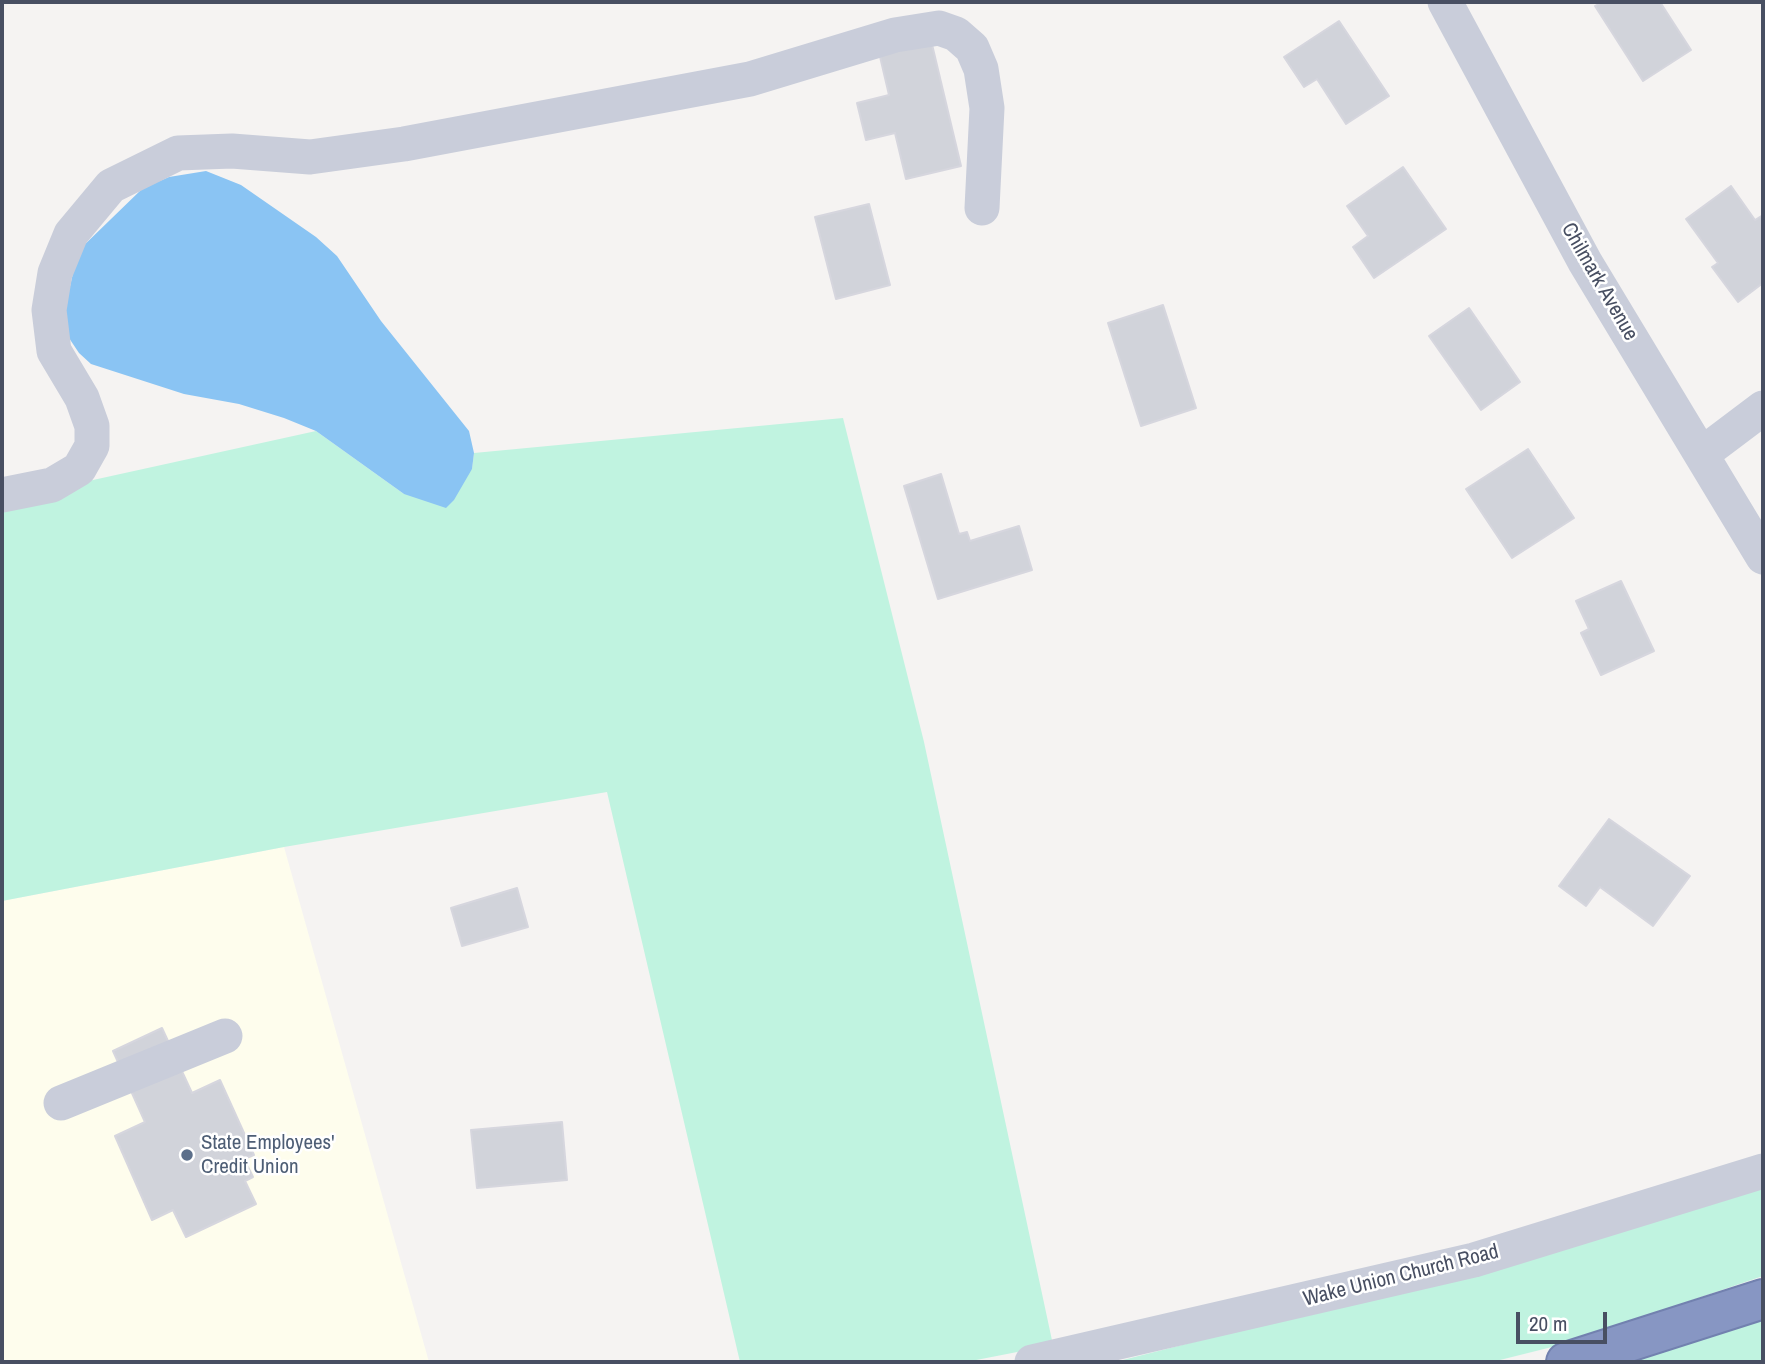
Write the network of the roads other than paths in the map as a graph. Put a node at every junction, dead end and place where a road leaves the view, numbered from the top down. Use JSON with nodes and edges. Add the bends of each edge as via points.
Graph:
{"nodes":[{"id":1,"x":1445,"y":2,"type":"edge"},
{"id":2,"x":982,"y":208,"type":"dead end"},
{"id":3,"x":1763,"y":408,"type":"edge"},
{"id":4,"x":1702,"y":454,"type":"junction"},
{"id":5,"x":2,"y":495,"type":"edge"},
{"id":6,"x":1763,"y":557,"type":"edge"},
{"id":7,"x":225,"y":1036,"type":"dead end"},
{"id":8,"x":61,"y":1103,"type":"dead end"},
{"id":9,"x":1763,"y":1171,"type":"edge"},
{"id":10,"x":1763,"y":1299,"type":"edge"},
{"id":11,"x":1032,"y":1362,"type":"edge"},
{"id":12,"x":1566,"y":1362,"type":"edge"}],
"edges":[{"from":1,"to":4,"type":"street","name":"Chilmark Avenue","via":[[1585,262]]},
{"from":2,"to":5,"type":"street","via":[[987,108],[981,69],[972,48],[957,34],[939,28],[895,35],[750,79],[404,144],[310,158],[232,151],[178,153],[111,186],[71,234],[55,273],[49,310],[54,351],[82,398],[92,426],[92,446],[79,469],[52,485]]},
{"from":3,"to":4,"type":"street"},
{"from":4,"to":6,"type":"street","name":"Chilmark Avenue"},
{"from":7,"to":8,"type":"street"},
{"from":9,"to":11,"type":"street","name":"Wake Union Church Road","via":[[1475,1260]]},
{"from":10,"to":12,"type":"highway"}]}
